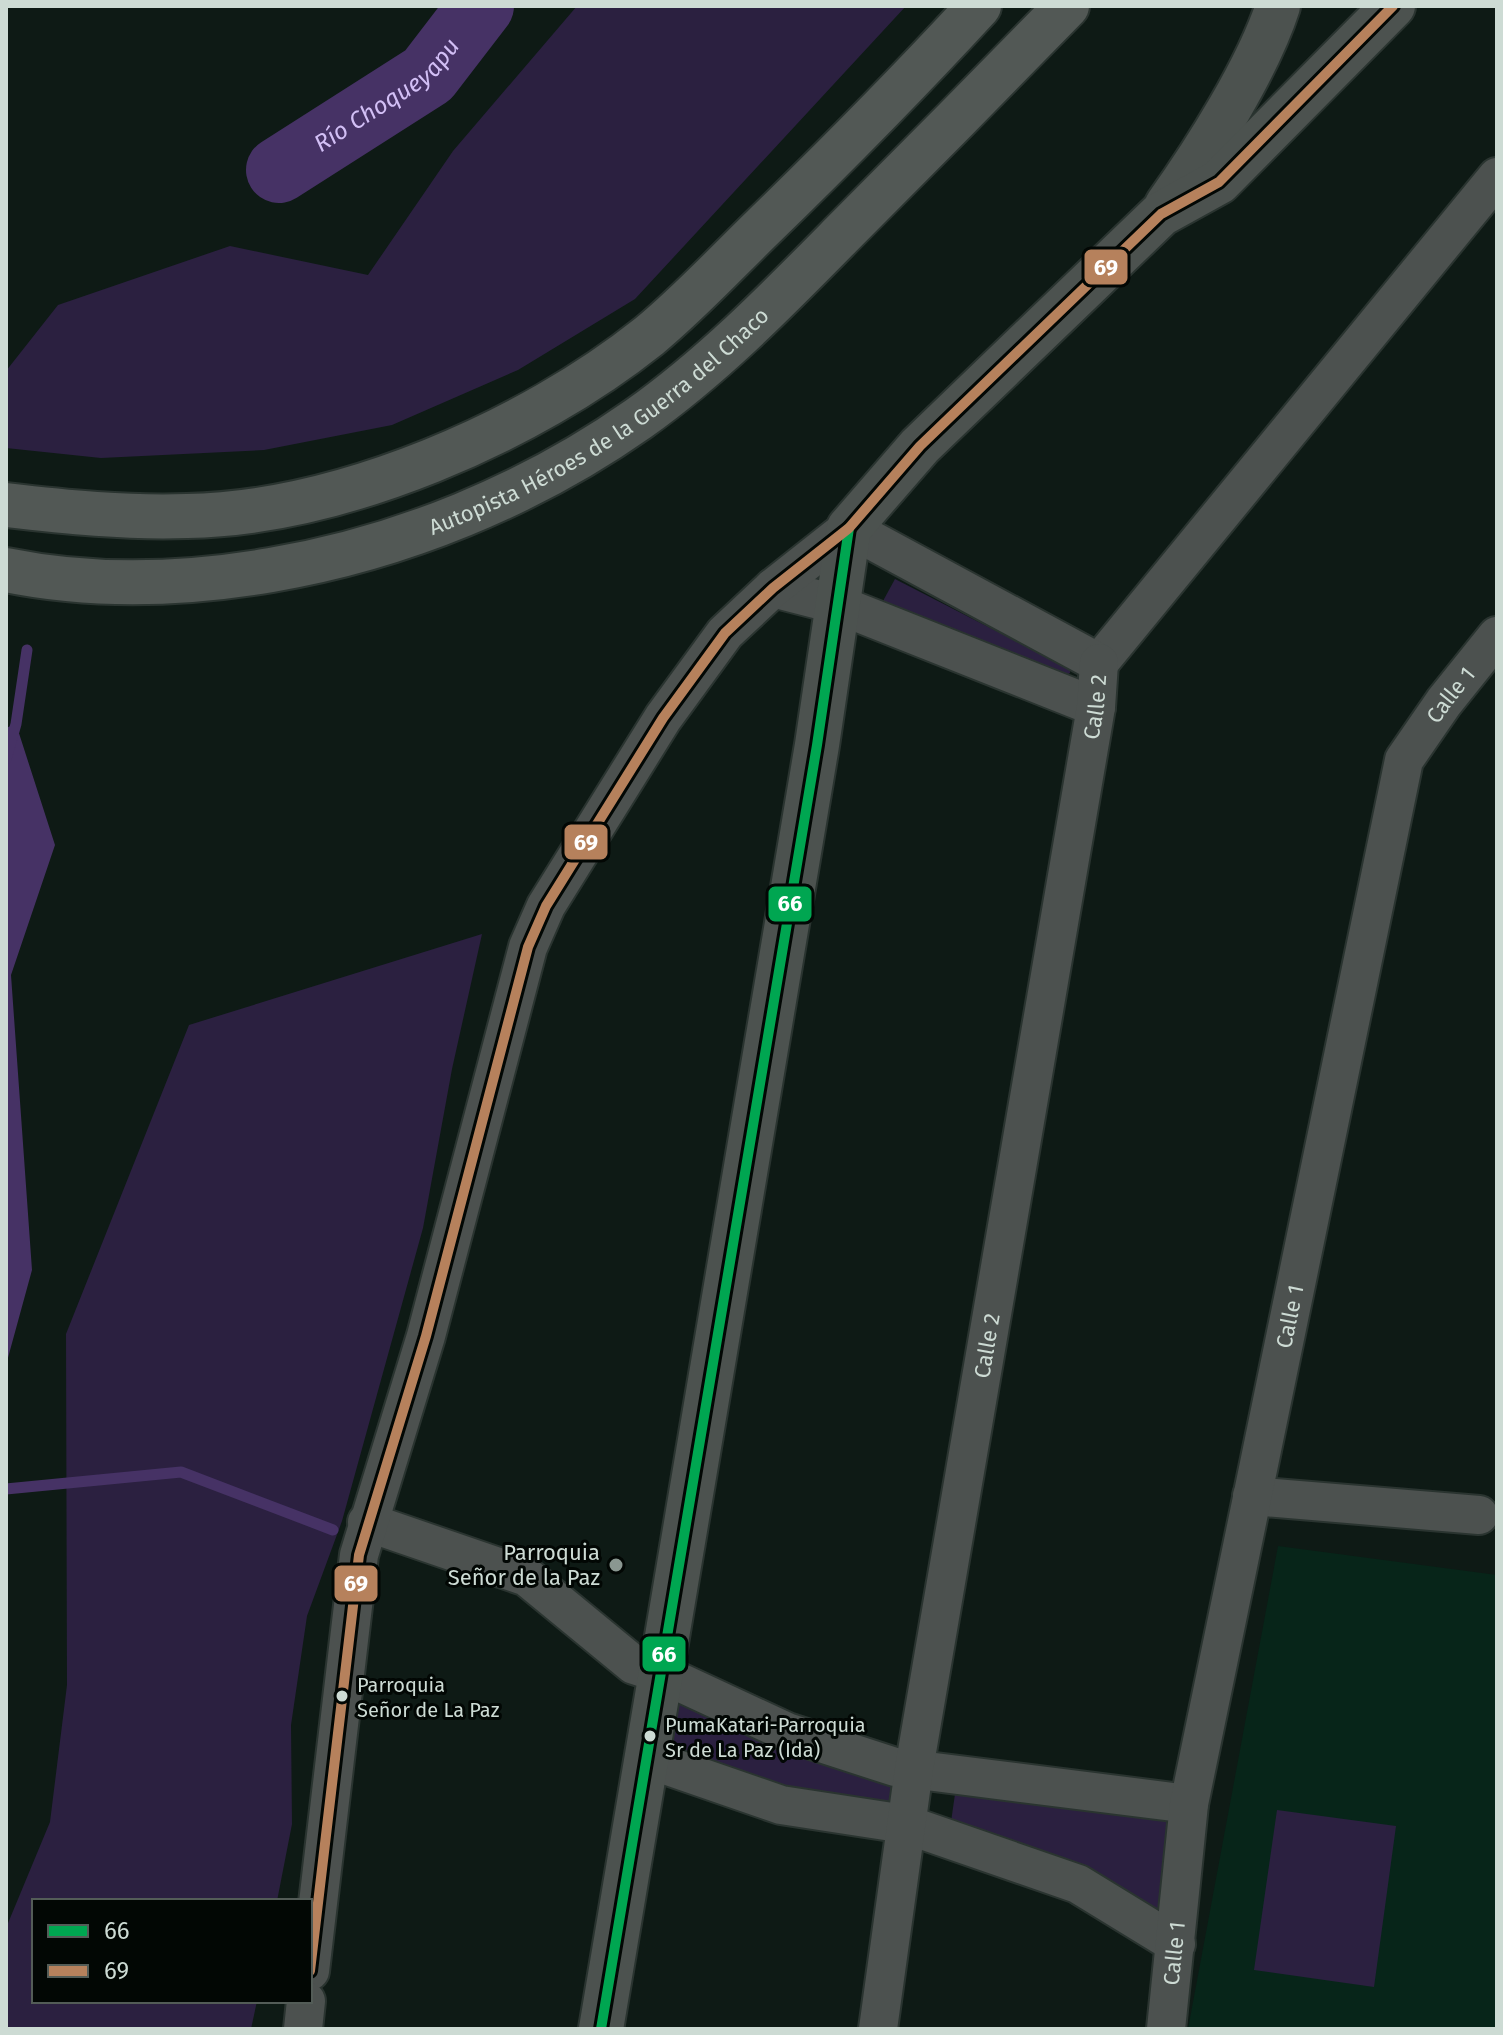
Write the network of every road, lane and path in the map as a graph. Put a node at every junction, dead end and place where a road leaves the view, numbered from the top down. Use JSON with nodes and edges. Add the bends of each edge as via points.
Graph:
{"nodes":[{"id":1,"x":979,"y":6,"type":"edge"},
{"id":2,"x":1067,"y":6,"type":"edge"},
{"id":3,"x":1278,"y":6,"type":"edge"},
{"id":4,"x":1393,"y":6,"type":"edge"},
{"id":5,"x":1497,"y":177,"type":"edge"},
{"id":6,"x":1161,"y":214,"type":"junction"},
{"id":7,"x":6,"y":505,"type":"edge"},
{"id":8,"x":849,"y":528,"type":"junction"},
{"id":9,"x":6,"y":570,"type":"edge"},
{"id":10,"x":773,"y":588,"type":"junction"},
{"id":11,"x":839,"y":605,"type":"junction"},
{"id":12,"x":1497,"y":636,"type":"edge"},
{"id":13,"x":1099,"y":663,"type":"junction"},
{"id":14,"x":1096,"y":707,"type":"junction"},
{"id":15,"x":1252,"y":1496,"type":"junction"},
{"id":16,"x":1479,"y":1515,"type":"dead end"},
{"id":17,"x":367,"y":1522,"type":"junction"},
{"id":18,"x":662,"y":1674,"type":"junction"},
{"id":19,"x":645,"y":1758,"type":"junction"},
{"id":20,"x":914,"y":1769,"type":"junction"},
{"id":21,"x":1189,"y":1804,"type":"junction"},
{"id":22,"x":905,"y":1824,"type":"junction"},
{"id":23,"x":1176,"y":1944,"type":"junction"},
{"id":24,"x":312,"y":1954,"type":"edge"},
{"id":25,"x":306,"y":2003,"type":"edge"},
{"id":26,"x":303,"y":2029,"type":"edge"},
{"id":27,"x":601,"y":2029,"type":"edge"},
{"id":28,"x":878,"y":2029,"type":"edge"},
{"id":29,"x":1166,"y":2029,"type":"edge"}],
"edges":[{"from":1,"to":7,"type":"highway","name":"Autopista Héroes de la Guerra del Chaco","via":[[883,109],[650,335],[572,390],[477,441],[383,481],[299,502],[190,516],[89,514]]},
{"from":2,"to":9,"type":"highway","name":"Autopista Héroes de la Guerra del Chaco","via":[[736,342],[637,420],[533,483],[436,526],[325,561],[218,579],[53,580]]},
{"from":3,"to":6,"type":"main road","via":[[1198,161]]},
{"from":4,"to":6,"type":"main road","via":[[1219,182]]},
{"from":5,"to":13,"type":"street"},
{"from":6,"to":8,"type":"main road","via":[[920,446]]},
{"from":8,"to":10,"type":"street"},
{"from":8,"to":11,"type":"main road"},
{"from":8,"to":13,"type":"street"},
{"from":10,"to":11,"type":"street"},
{"from":10,"to":17,"type":"street","via":[[725,633],[663,718],[534,933],[400,1428]]},
{"from":11,"to":14,"type":"street"},
{"from":11,"to":18,"type":"main road"},
{"from":12,"to":15,"type":"street","name":"Calle 1","via":[[1404,760]]},
{"from":13,"to":14,"type":"street","name":"Calle 2"},
{"from":14,"to":20,"type":"street","name":"Calle 2"},
{"from":15,"to":16,"type":"street"},
{"from":15,"to":21,"type":"street","name":"Calle 1"},
{"from":17,"to":18,"type":"street","via":[[527,1577],[634,1665]]},
{"from":17,"to":24,"type":"street"},
{"from":18,"to":19,"type":"main road"},
{"from":18,"to":20,"type":"street","via":[[787,1732]]},
{"from":19,"to":22,"type":"street","via":[[781,1805]]},
{"from":19,"to":27,"type":"main road"},
{"from":20,"to":21,"type":"street"},
{"from":20,"to":22,"type":"street","name":"Calle 2"},
{"from":21,"to":23,"type":"street","name":"Calle 1"},
{"from":22,"to":23,"type":"street","via":[[1078,1884]]},
{"from":22,"to":28,"type":"street","name":"Calle 2"},
{"from":23,"to":29,"type":"street","name":"Calle 1"},
{"from":25,"to":26,"type":"street"}]}
